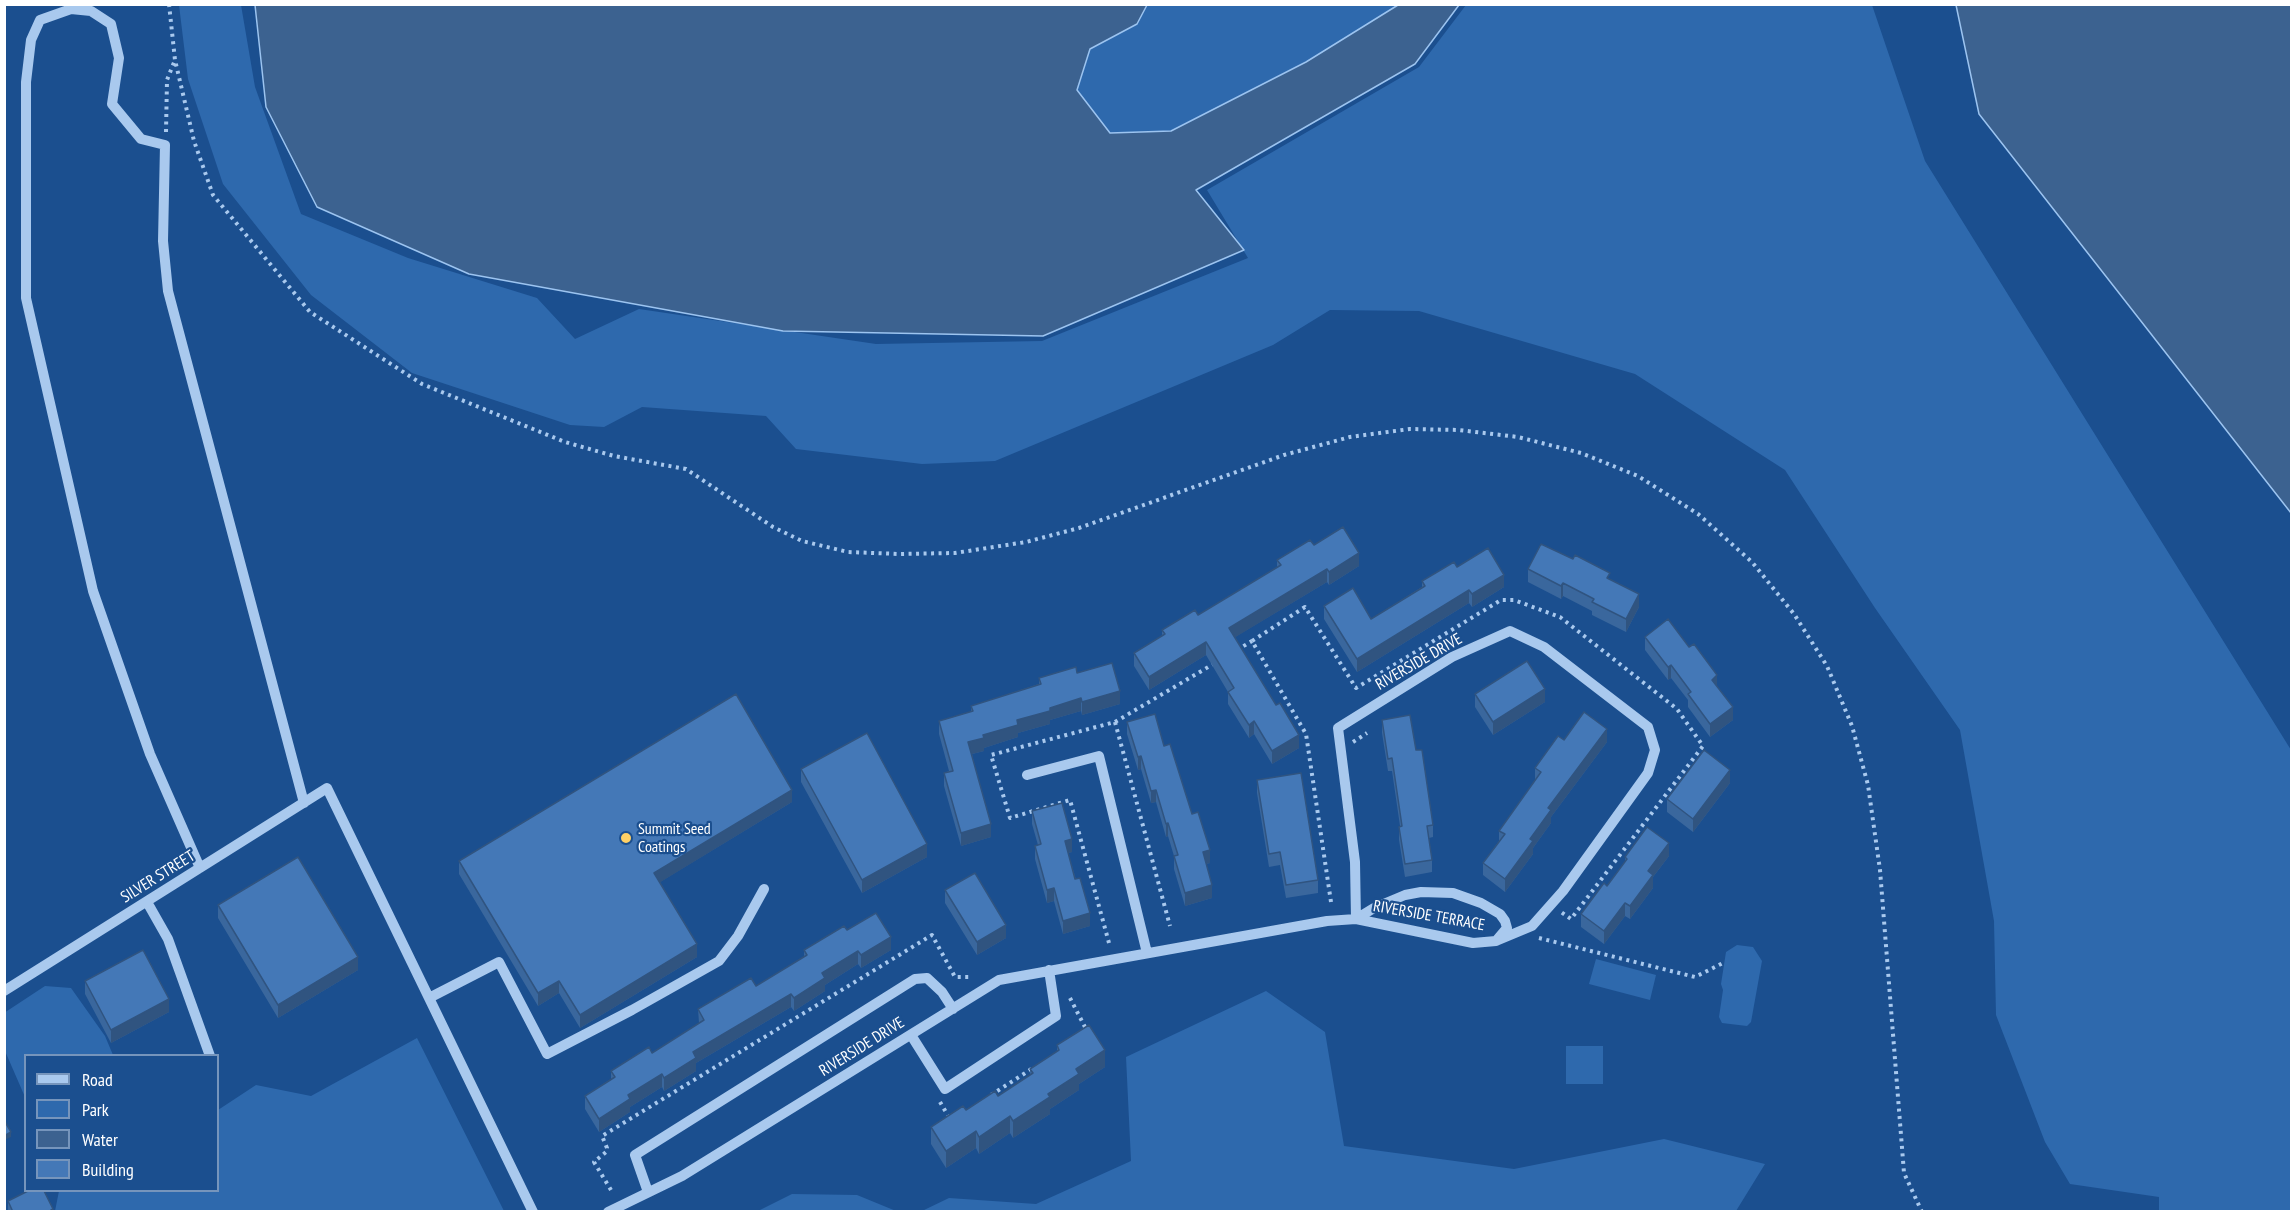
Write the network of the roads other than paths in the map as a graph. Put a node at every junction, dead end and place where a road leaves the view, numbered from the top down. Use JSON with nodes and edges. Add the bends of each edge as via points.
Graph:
{"nodes":[{"id":1,"x":1027,"y":775,"type":"dead end"},
{"id":2,"x":304,"y":802,"type":"junction"},
{"id":3,"x":200,"y":868,"type":"junction"},
{"id":4,"x":764,"y":889,"type":"dead end"},
{"id":5,"x":147,"y":902,"type":"junction"},
{"id":6,"x":1356,"y":919,"type":"junction"},
{"id":7,"x":1496,"y":941,"type":"junction"},
{"id":8,"x":1147,"y":953,"type":"junction"},
{"id":9,"x":1049,"y":970,"type":"junction"},
{"id":10,"x":4,"y":991,"type":"edge"},
{"id":11,"x":429,"y":998,"type":"junction"},
{"id":12,"x":953,"y":1009,"type":"junction"},
{"id":13,"x":911,"y":1035,"type":"junction"},
{"id":14,"x":209,"y":1054,"type":"edge"},
{"id":15,"x":648,"y":1192,"type":"junction"},
{"id":16,"x":533,"y":1212,"type":"edge"},
{"id":17,"x":608,"y":1212,"type":"edge"}],
"edges":[{"from":1,"to":8,"type":"street","via":[[1099,756]]},
{"from":2,"to":3,"type":"street","name":"SILVER STREET"},
{"from":2,"to":3,"type":"street","via":[[168,291],[163,241],[165,145],[141,139],[112,104],[119,58],[111,24],[91,11],[71,9],[40,20],[31,40],[26,81],[26,298],[93,591],[150,754]]},
{"from":2,"to":11,"type":"street","name":"SILVER STREET","via":[[327,788]]},
{"from":3,"to":5,"type":"street","name":"SILVER STREET"},
{"from":4,"to":11,"type":"street","via":[[719,961],[547,1054],[499,962]]},
{"from":5,"to":10,"type":"street","name":"SILVER STREET"},
{"from":5,"to":14,"type":"street","via":[[168,939]]},
{"from":6,"to":7,"type":"street","name":"RIVERSIDE TERRACE","via":[[1473,943]]},
{"from":6,"to":7,"type":"street","name":"RIVERSIDE TERRACE","via":[[1405,895],[1453,894],[1500,914],[1507,928]]},
{"from":6,"to":7,"type":"street","name":"RIVERSIDE DRIVE","via":[[1355,862],[1338,728],[1452,657],[1510,631],[1544,647],[1648,727],[1655,750],[1648,773],[1563,891],[1532,926]]},
{"from":6,"to":8,"type":"street","name":"RIVERSIDE DRIVE"},
{"from":8,"to":9,"type":"street","name":"RIVERSIDE DRIVE"},
{"from":9,"to":12,"type":"street","name":"RIVERSIDE DRIVE","via":[[999,980]]},
{"from":9,"to":13,"type":"street","via":[[1056,1016],[945,1089]]},
{"from":11,"to":16,"type":"street"},
{"from":12,"to":13,"type":"street","name":"RIVERSIDE DRIVE"},
{"from":12,"to":15,"type":"street","via":[[927,978],[915,979],[634,1155]]},
{"from":13,"to":15,"type":"street","name":"RIVERSIDE DRIVE","via":[[682,1176]]},
{"from":15,"to":17,"type":"street","name":"RIVERSIDE DRIVE"}]}
